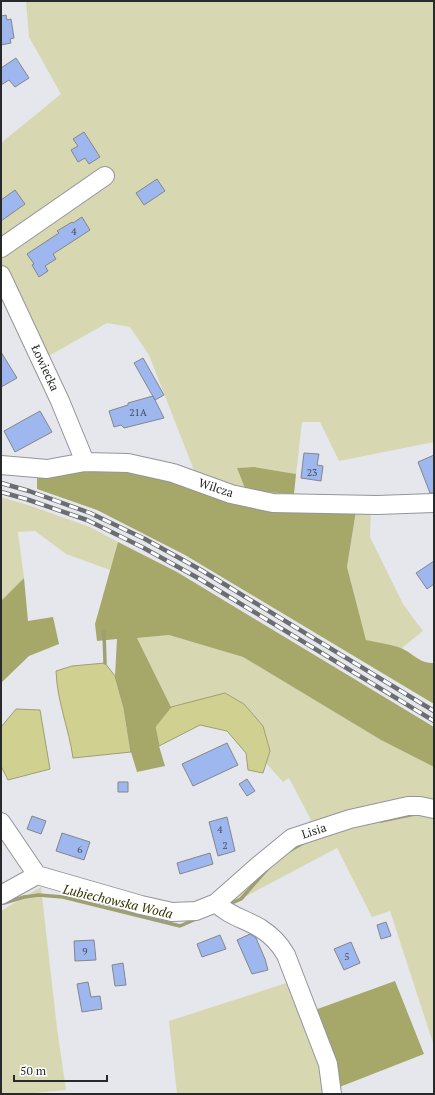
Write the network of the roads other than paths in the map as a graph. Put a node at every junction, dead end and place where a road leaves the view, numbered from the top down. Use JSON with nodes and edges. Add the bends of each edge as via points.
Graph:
{"nodes":[{"id":1,"x":104,"y":176,"type":"dead end"},
{"id":2,"x":1,"y":248,"type":"edge"},
{"id":3,"x":1,"y":275,"type":"edge"},
{"id":4,"x":85,"y":462,"type":"junction"},
{"id":5,"x":1,"y":465,"type":"edge"},
{"id":6,"x":434,"y":503,"type":"edge"},
{"id":7,"x":434,"y":809,"type":"edge"},
{"id":8,"x":1,"y":822,"type":"edge"},
{"id":9,"x":37,"y":875,"type":"junction"},
{"id":10,"x":1,"y":895,"type":"edge"},
{"id":11,"x":216,"y":903,"type":"junction"},
{"id":12,"x":332,"y":1094,"type":"edge"}],
"edges":[{"from":1,"to":2,"type":"street"},
{"from":3,"to":4,"type":"street","name":"Łowiecka","via":[[60,401]]},
{"from":4,"to":5,"type":"street","name":"Wilcza","via":[[47,469]]},
{"from":4,"to":6,"type":"street","name":"Wilcza","via":[[128,462],[173,473],[231,494],[273,503]]},
{"from":7,"to":11,"type":"street","name":"Lisia","via":[[408,806],[350,819],[292,838]]},
{"from":8,"to":9,"type":"street"},
{"from":9,"to":10,"type":"street"},
{"from":9,"to":11,"type":"street","name":"Lisia","via":[[172,912],[196,911]]},
{"from":11,"to":12,"type":"street","via":[[223,910],[260,928],[281,946],[328,1064]]}]}
